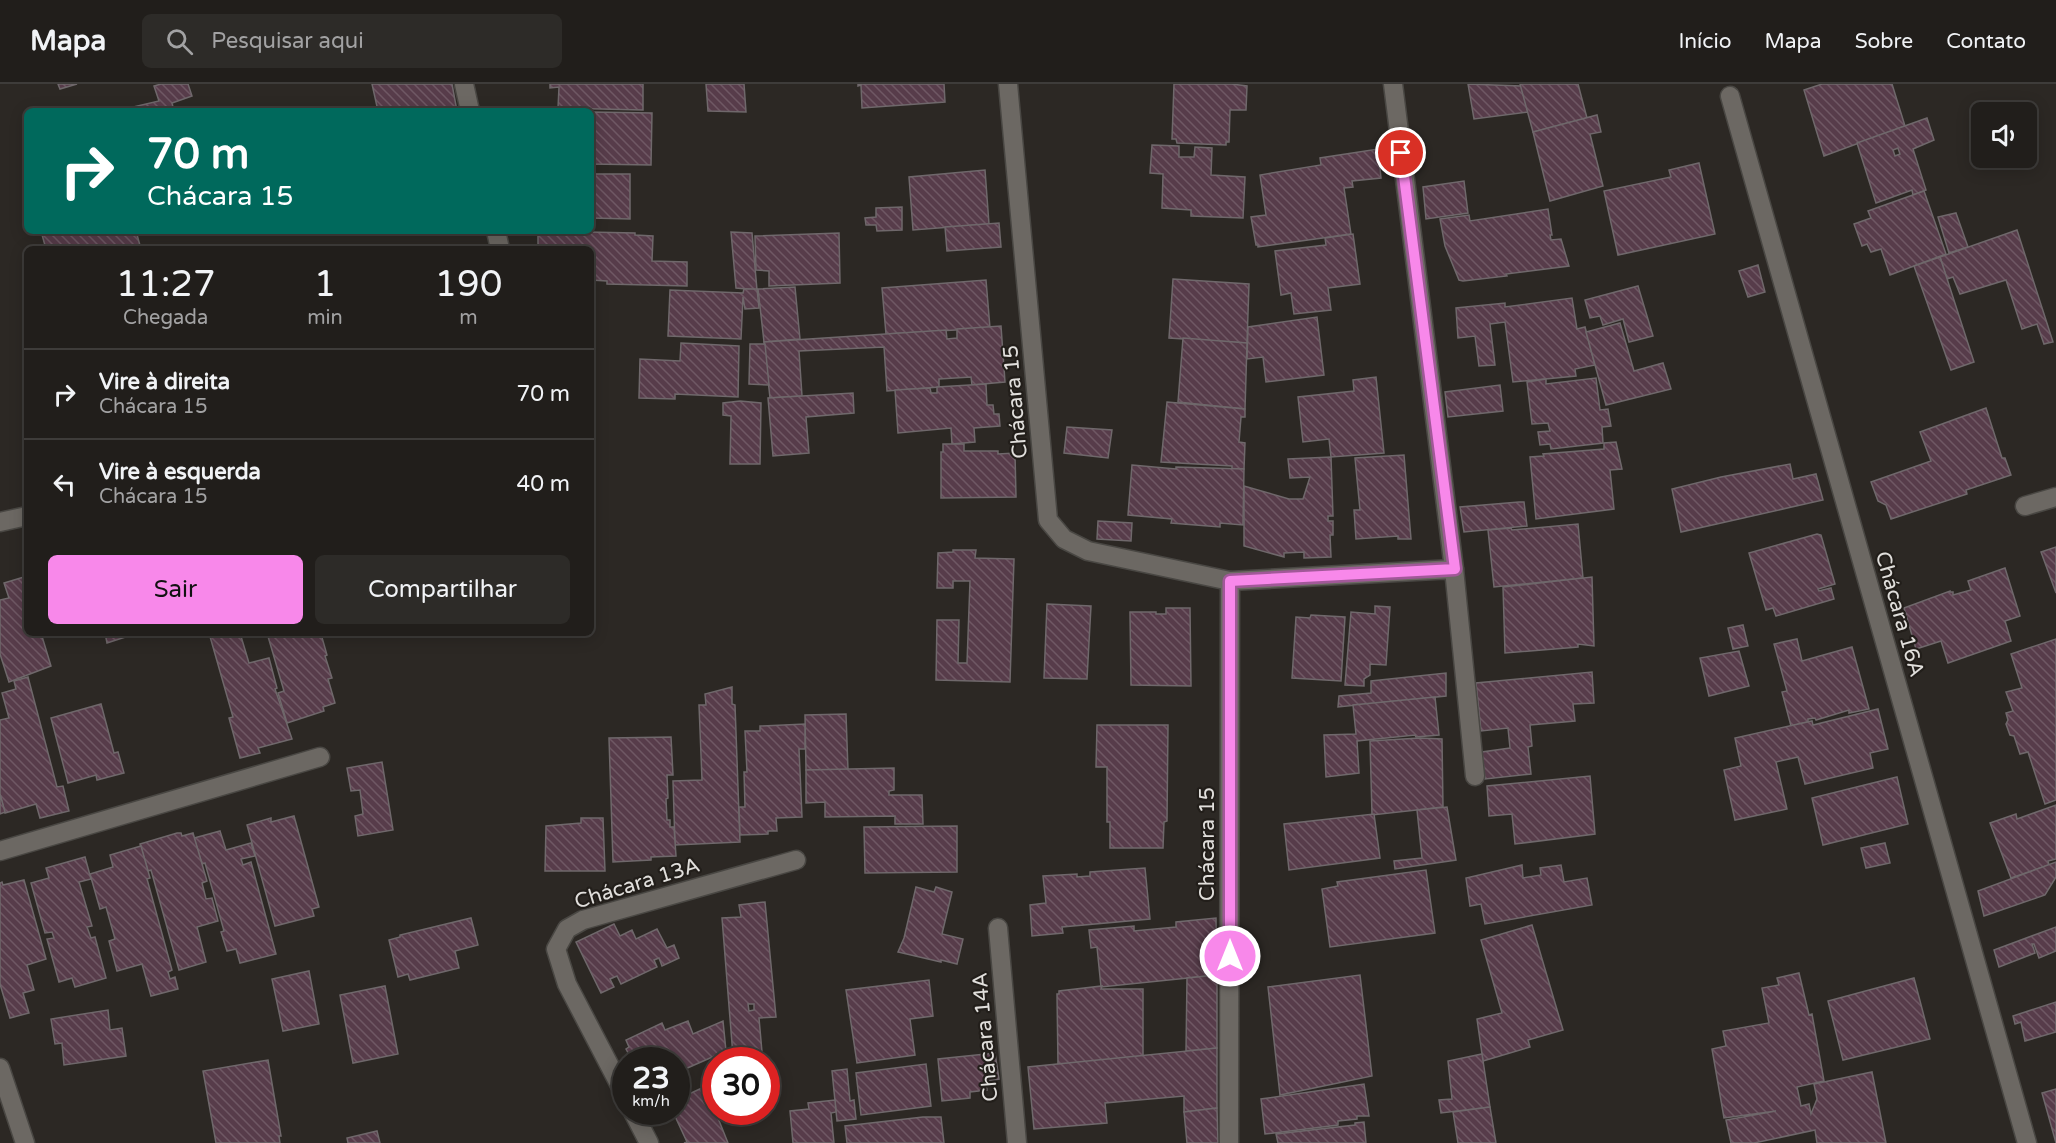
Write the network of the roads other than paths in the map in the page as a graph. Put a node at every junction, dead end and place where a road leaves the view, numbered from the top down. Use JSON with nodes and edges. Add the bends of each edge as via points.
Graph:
{"nodes":[{"id":1,"x":464,"y":84,"type":"edge"},
{"id":2,"x":1008,"y":84,"type":"edge"},
{"id":3,"x":1393,"y":84,"type":"edge"},
{"id":4,"x":1730,"y":96,"type":"dead end"},
{"id":5,"x":469,"y":108,"type":"edge"},
{"id":6,"x":2056,"y":497,"type":"edge"},
{"id":7,"x":2025,"y":506,"type":"dead end"},
{"id":8,"x":24,"y":517,"type":"edge"},
{"id":9,"x":0,"y":522,"type":"edge"},
{"id":10,"x":1455,"y":569,"type":"junction"},
{"id":11,"x":1230,"y":581,"type":"junction"},
{"id":12,"x":320,"y":756,"type":"dead end"},
{"id":13,"x":1475,"y":776,"type":"dead end"},
{"id":14,"x":0,"y":851,"type":"edge"},
{"id":15,"x":796,"y":860,"type":"dead end"},
{"id":16,"x":998,"y":928,"type":"dead end"},
{"id":17,"x":0,"y":1068,"type":"edge"},
{"id":18,"x":612,"y":1070,"type":"edge"},
{"id":19,"x":640,"y":1125,"type":"edge"},
{"id":20,"x":25,"y":1143,"type":"edge"},
{"id":21,"x":649,"y":1143,"type":"edge"},
{"id":22,"x":1017,"y":1143,"type":"edge"},
{"id":23,"x":1229,"y":1143,"type":"edge"},
{"id":24,"x":2027,"y":1143,"type":"edge"}],
"edges":[{"from":1,"to":5,"type":"street"},
{"from":2,"to":11,"type":"street","name":"Chácara 15","via":[[1048,520],[1064,539],[1088,551]]},
{"from":3,"to":10,"type":"street"},
{"from":4,"to":24,"type":"street","name":"Chácara 16A"},
{"from":6,"to":7,"type":"street"},
{"from":8,"to":9,"type":"street"},
{"from":10,"to":11,"type":"street","name":"Chácara 15"},
{"from":10,"to":13,"type":"street"},
{"from":11,"to":23,"type":"street","name":"Chácara 15"},
{"from":12,"to":14,"type":"street"},
{"from":15,"to":18,"type":"street","name":"Chácara 13A","via":[[583,920],[567,929],[556,949],[567,984]]},
{"from":16,"to":22,"type":"street","name":"Chácara 14A"},
{"from":17,"to":20,"type":"street"},
{"from":19,"to":21,"type":"street"}]}
